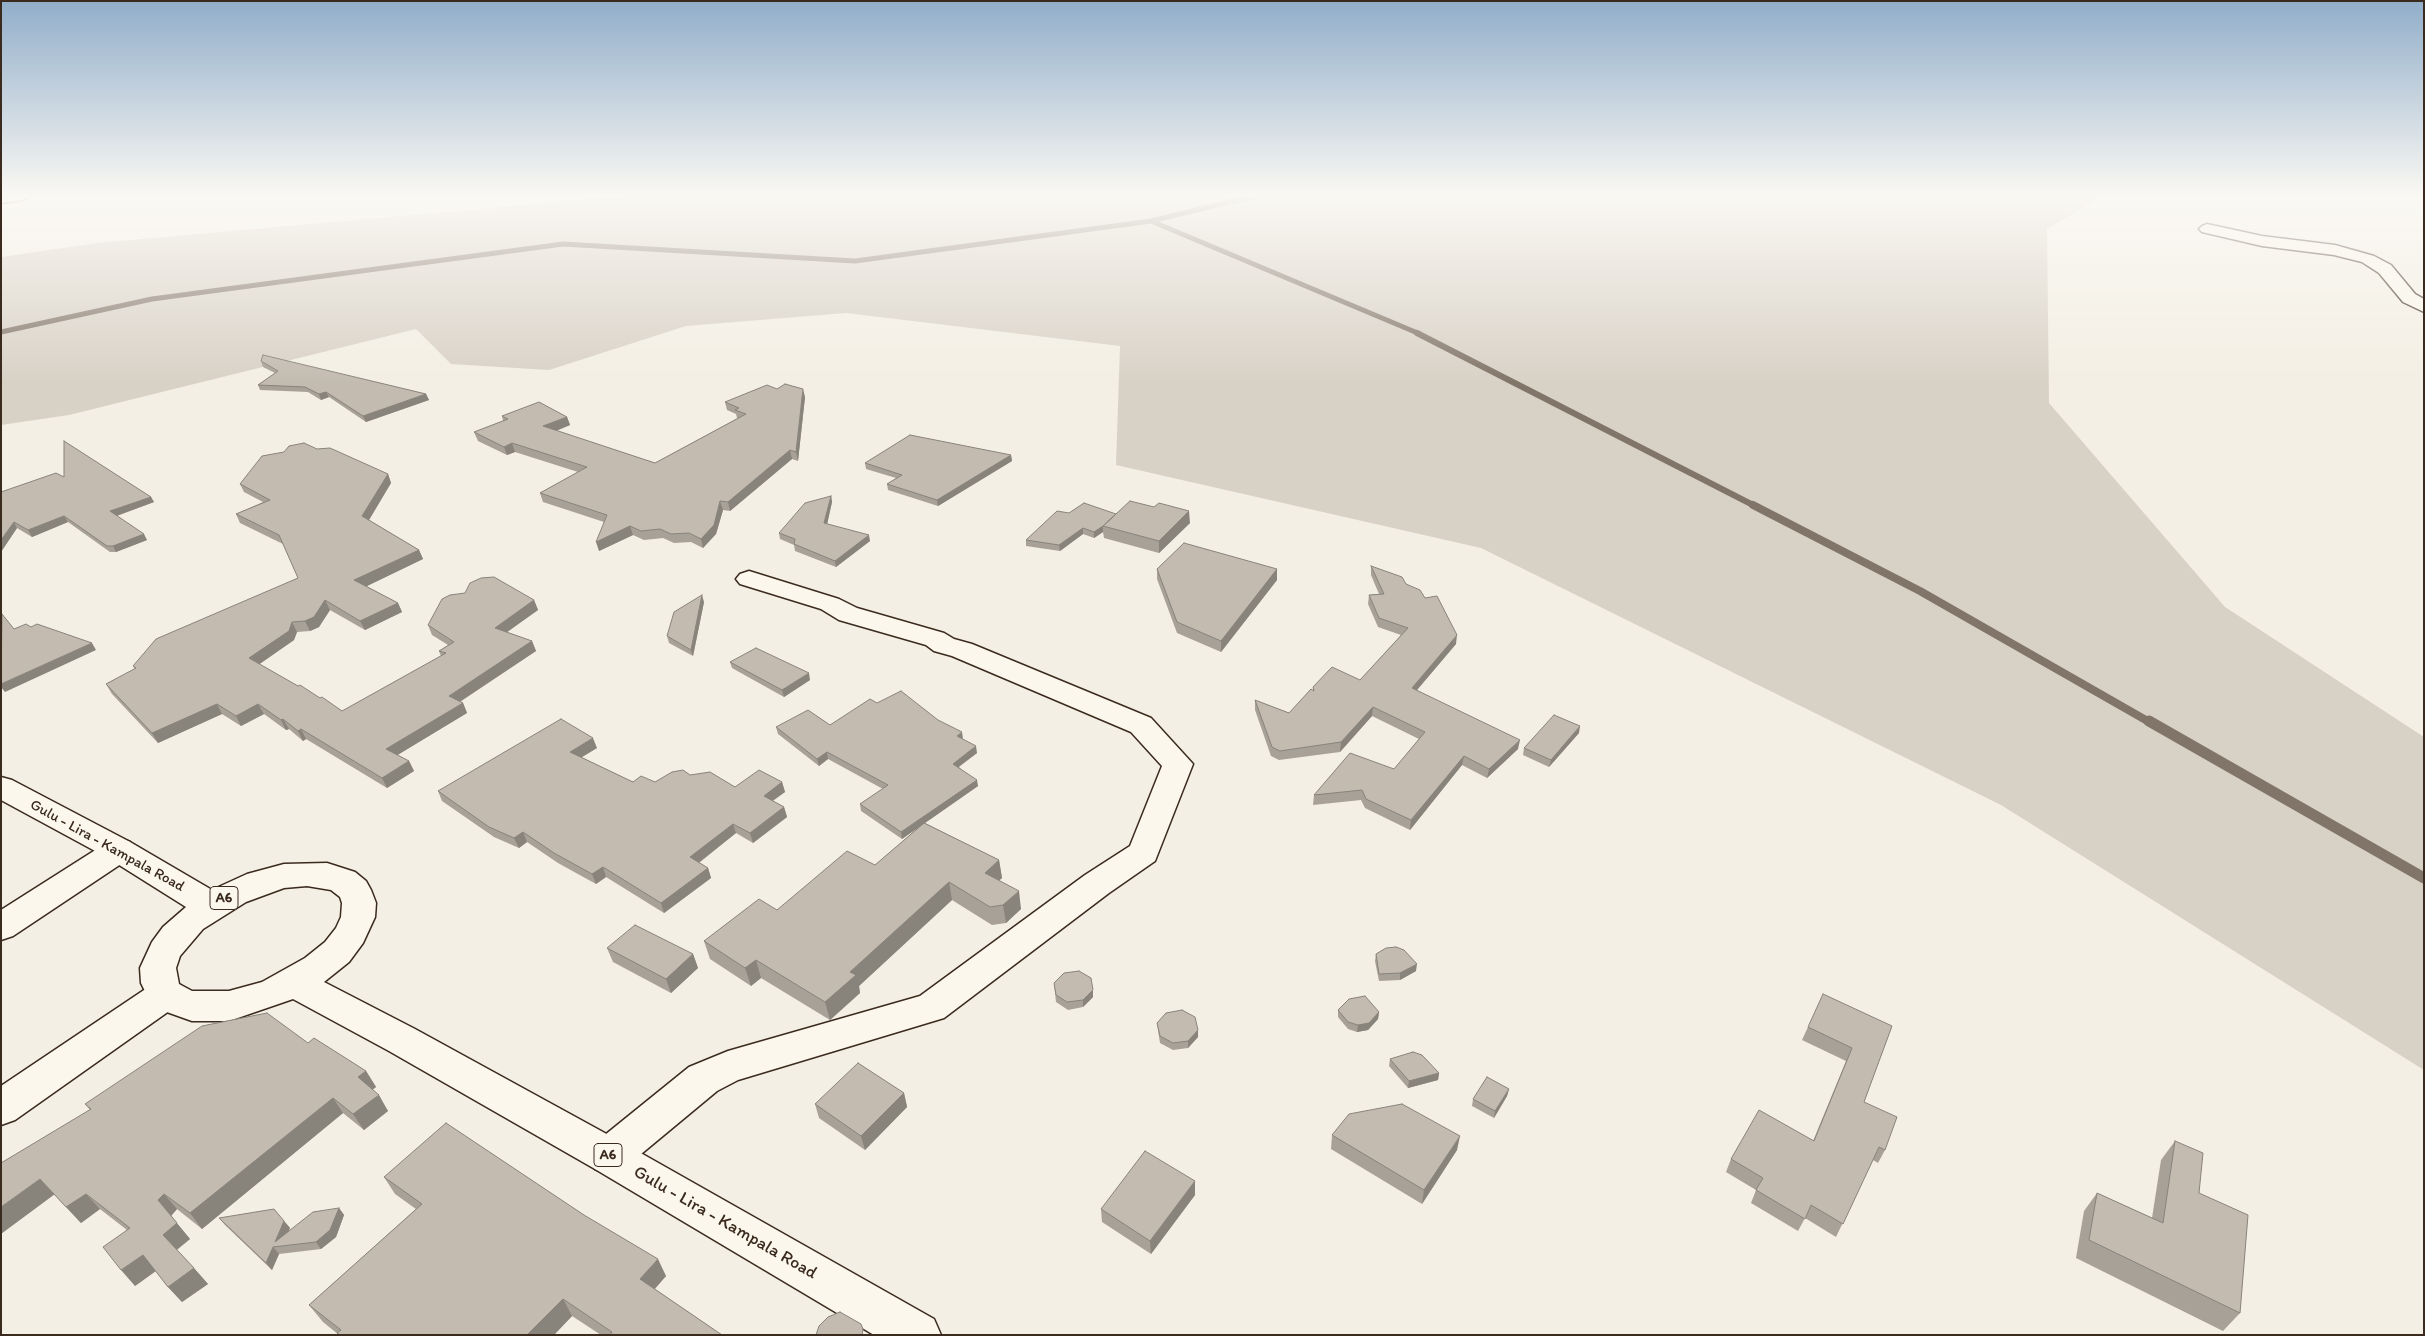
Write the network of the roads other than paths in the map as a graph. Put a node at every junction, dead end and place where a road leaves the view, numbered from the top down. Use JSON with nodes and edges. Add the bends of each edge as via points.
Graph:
{"nodes":[{"id":1,"x":2366,"y":258,"type":"edge"},
{"id":2,"x":2424,"y":307,"type":"edge"},
{"id":3,"x":749,"y":579,"type":"dead end"},
{"id":4,"x":1,"y":787,"type":"edge"},
{"id":5,"x":119,"y":850,"type":"junction"},
{"id":6,"x":211,"y":906,"type":"junction"},
{"id":7,"x":1,"y":927,"type":"edge"},
{"id":8,"x":294,"y":983,"type":"junction"},
{"id":9,"x":166,"y":994,"type":"junction"},
{"id":10,"x":1,"y":1108,"type":"edge"},
{"id":11,"x":609,"y":1156,"type":"junction"},
{"id":12,"x":918,"y":1335,"type":"edge"}],
"edges":[{"from":1,"to":2,"type":"street","via":[[2385,270],[2409,298]]},
{"from":3,"to":11,"type":"street","via":[[830,604],[848,614],[935,639],[1141,725],[1178,764],[1143,853],[931,1008],[728,1067],[703,1079]]},
{"from":4,"to":5,"type":"street","name":"Gulu - Lira - Kampala Road","number":"A6"},
{"from":5,"to":6,"type":"street","name":"Gulu - Lira - Kampala Road","number":"A6"},
{"from":5,"to":7,"type":"street"},
{"from":6,"to":8,"type":"street","number":"A6","via":[[243,889],[284,876],[327,875],[343,881],[354,890],[359,903],[358,917],[351,934],[324,963]]},
{"from":6,"to":9,"type":"street","number":"A6","via":[[191,920],[164,952],[158,968],[159,982]]},
{"from":8,"to":9,"type":"street","number":"A6","via":[[251,1001],[229,1006],[192,1006]]},
{"from":8,"to":11,"type":"street","name":"Gulu - Lira - Kampala Road","number":"A6"},
{"from":9,"to":10,"type":"street"},
{"from":11,"to":12,"type":"street","name":"Gulu - Lira - Kampala Road","number":"A6"}]}
